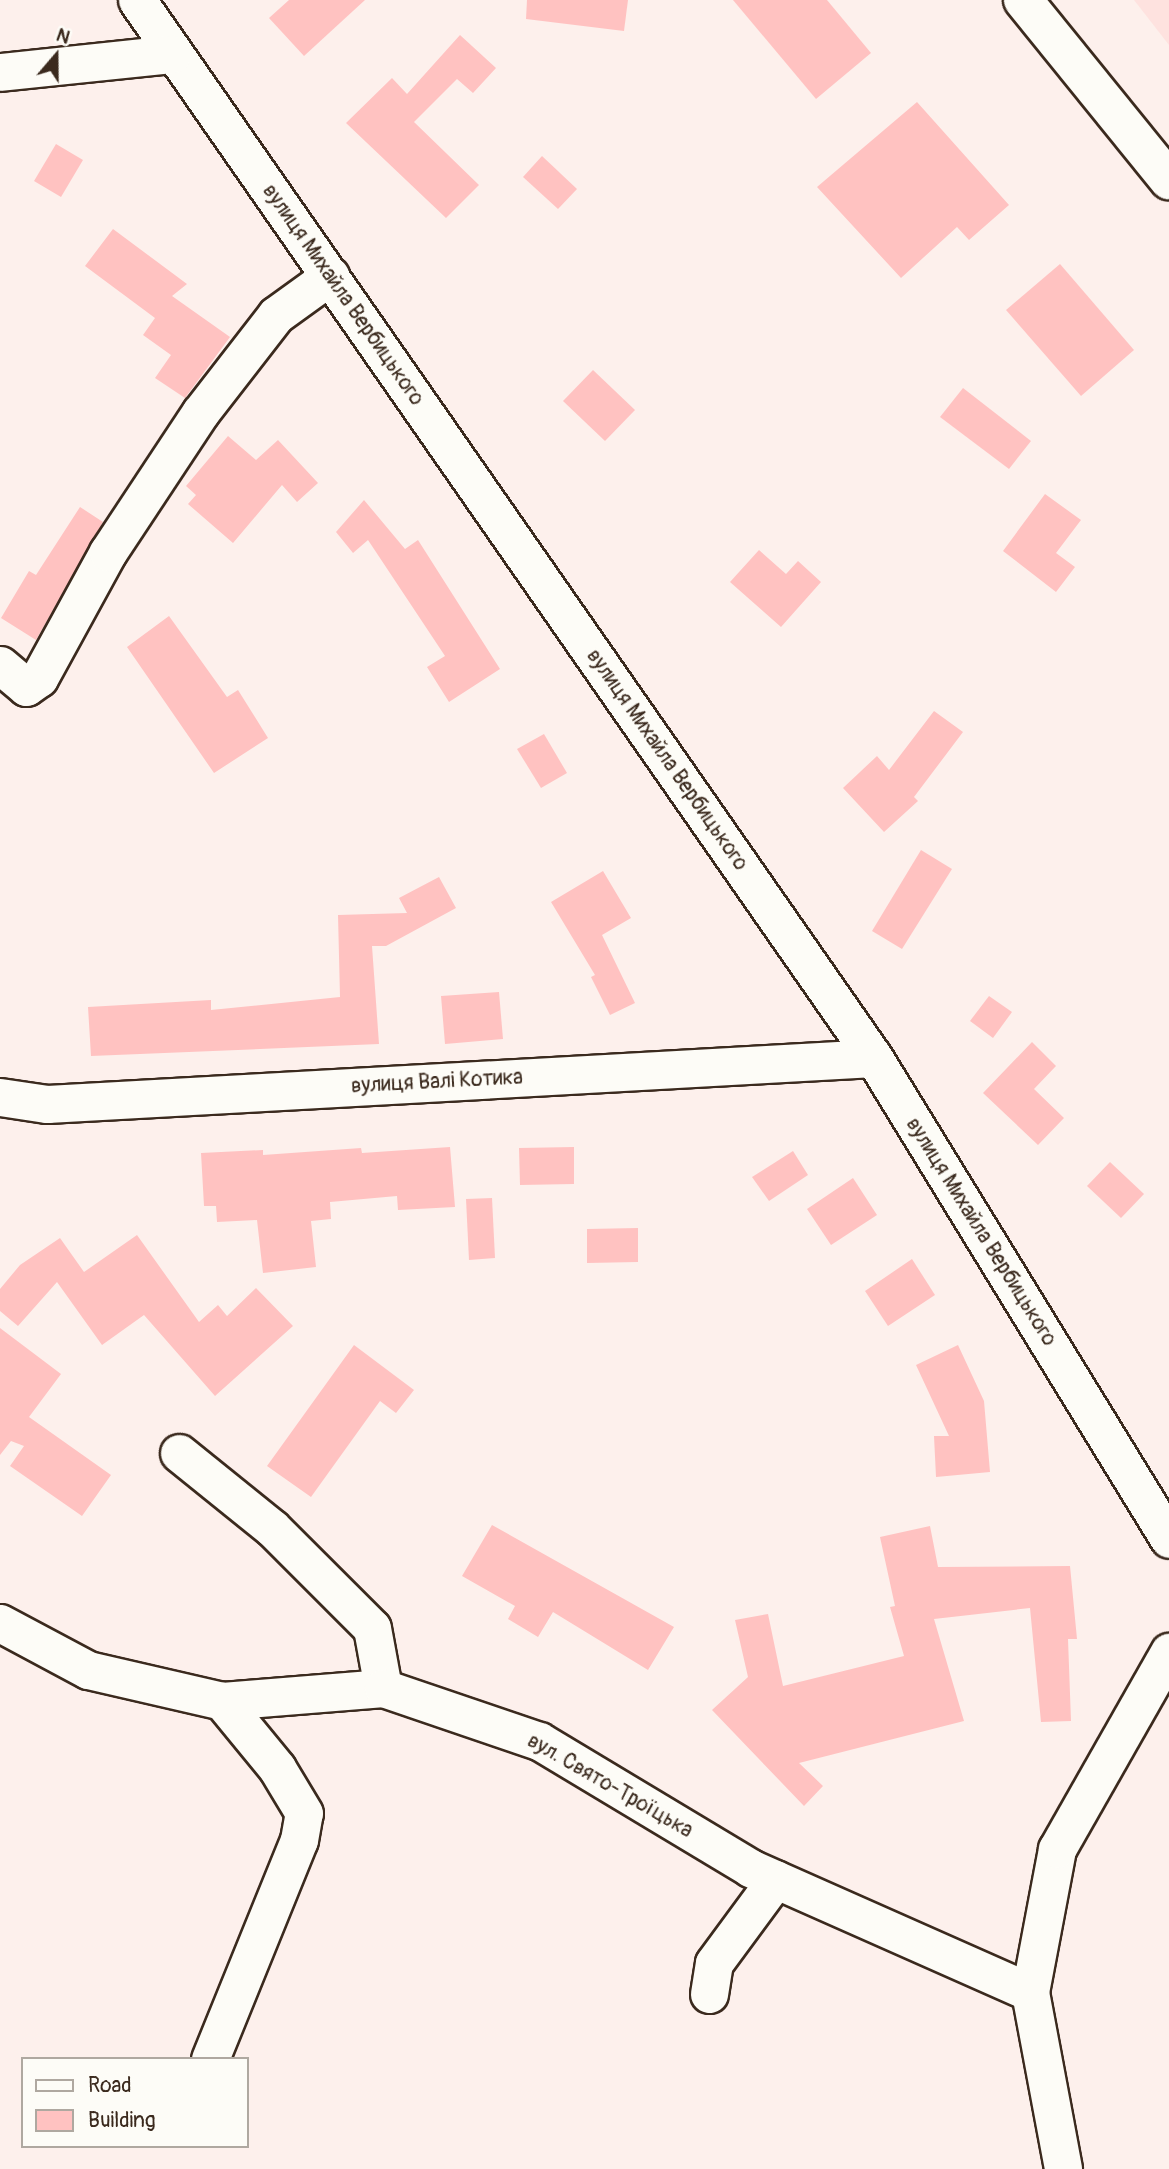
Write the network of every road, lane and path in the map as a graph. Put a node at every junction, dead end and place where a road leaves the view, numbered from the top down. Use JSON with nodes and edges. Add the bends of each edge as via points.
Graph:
{"nodes":[{"id":1,"x":137,"y":0,"type":"edge"},
{"id":2,"x":1023,"y":0,"type":"edge"},
{"id":3,"x":172,"y":54,"type":"junction"},
{"id":4,"x":0,"y":72,"type":"edge"},
{"id":5,"x":1169,"y":180,"type":"edge"},
{"id":6,"x":330,"y":276,"type":"junction"},
{"id":7,"x":0,"y":666,"type":"edge"},
{"id":8,"x":874,"y":1058,"type":"junction"},
{"id":9,"x":0,"y":1097,"type":"edge"},
{"id":10,"x":179,"y":1453,"type":"dead end"},
{"id":11,"x":1169,"y":1539,"type":"edge"},
{"id":12,"x":0,"y":1623,"type":"edge"},
{"id":13,"x":1169,"y":1652,"type":"edge"},
{"id":14,"x":383,"y":1688,"type":"junction"},
{"id":15,"x":222,"y":1701,"type":"junction"},
{"id":16,"x":776,"y":1879,"type":"junction"},
{"id":17,"x":1030,"y":1992,"type":"junction"},
{"id":18,"x":709,"y":1994,"type":"dead end"},
{"id":19,"x":211,"y":2057,"type":"edge"},
{"id":20,"x":1063,"y":2169,"type":"edge"}],
"edges":[{"from":1,"to":3,"type":"street","name":"вулиця Михайла Вербицького"},
{"from":2,"to":5,"type":"street"},
{"from":3,"to":4,"type":"street"},
{"from":3,"to":6,"type":"street","name":"вулиця Михайла Вербицького"},
{"from":6,"to":7,"type":"street","via":[[276,315],[200,413],[108,552],[39,678],[26,687]]},
{"from":6,"to":8,"type":"street","name":"вулиця Михайла Вербицького"},
{"from":8,"to":9,"type":"street","name":"вулиця Валі Котика","via":[[47,1104]]},
{"from":8,"to":11,"type":"street","name":"вулиця Михайла Вербицького"},
{"from":10,"to":14,"type":"street","via":[[272,1528],[372,1628]]},
{"from":12,"to":15,"type":"street","name":"вул. Свято-Троїцька","via":[[88,1670]]},
{"from":13,"to":17,"type":"street","via":[[1057,1849]]},
{"from":14,"to":15,"type":"street","name":"вул. Свято-Троїцька"},
{"from":14,"to":16,"type":"street","name":"вул. Свято-Троїцька","via":[[539,1741]]},
{"from":15,"to":19,"type":"street","via":[[277,1768],[304,1813],[299,1840]]},
{"from":16,"to":17,"type":"street","name":"вул. Свято-Троїцька"},
{"from":16,"to":18,"type":"street","via":[[714,1963]]},
{"from":17,"to":20,"type":"street"}]}
